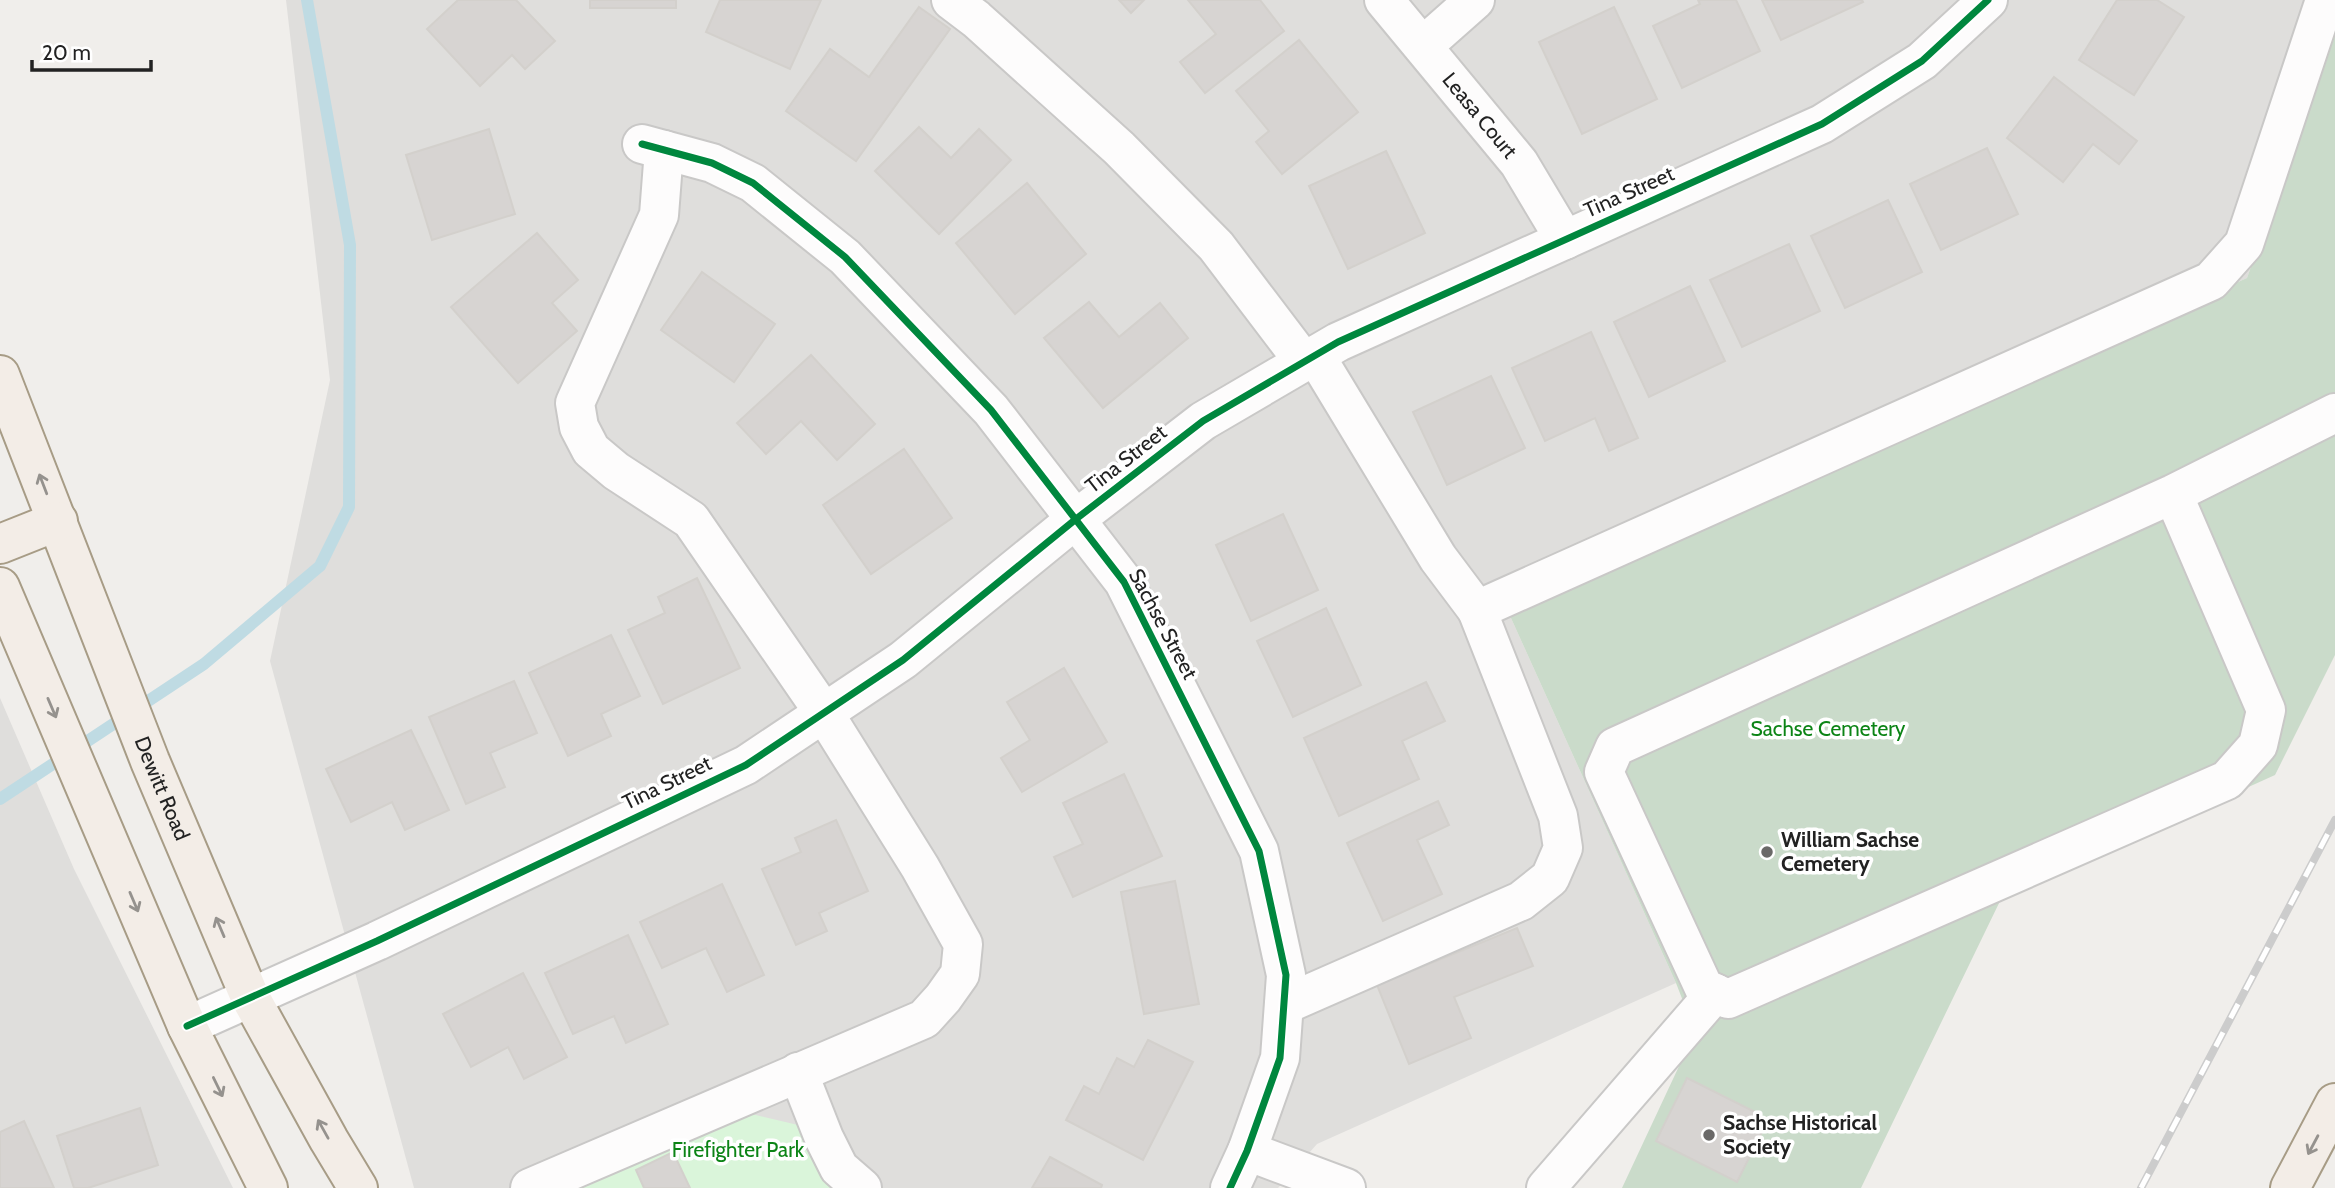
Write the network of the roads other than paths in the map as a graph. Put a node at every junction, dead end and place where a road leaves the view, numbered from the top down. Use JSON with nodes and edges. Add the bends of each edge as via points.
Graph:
{"nodes":[{"id":1,"x":951,"y":0,"type":"edge"},
{"id":2,"x":1384,"y":0,"type":"edge"},
{"id":3,"x":1475,"y":0,"type":"edge"},
{"id":4,"x":1988,"y":0,"type":"edge"},
{"id":5,"x":2325,"y":0,"type":"edge"},
{"id":6,"x":1423,"y":46,"type":"junction"},
{"id":7,"x":1566,"y":240,"type":"junction"},
{"id":8,"x":1309,"y":359,"type":"junction"},
{"id":9,"x":0,"y":375,"type":"edge"},
{"id":10,"x":2335,"y":413,"type":"edge"},
{"id":11,"x":2173,"y":494,"type":"junction"},
{"id":12,"x":1076,"y":519,"type":"junction"},
{"id":13,"x":58,"y":521,"type":"junction"},
{"id":14,"x":0,"y":544,"type":"edge"},
{"id":15,"x":0,"y":587,"type":"edge"},
{"id":16,"x":1477,"y":610,"type":"junction"},
{"id":17,"x":824,"y":713,"type":"junction"},
{"id":18,"x":1715,"y":993,"type":"junction"},
{"id":19,"x":250,"y":998,"type":"junction"},
{"id":20,"x":1284,"y":1005,"type":"junction"},
{"id":21,"x":187,"y":1026,"type":"junction"},
{"id":22,"x":798,"y":1072,"type":"junction"},
{"id":23,"x":2335,"y":1103,"type":"edge"},
{"id":24,"x":1247,"y":1151,"type":"junction"},
{"id":25,"x":349,"y":1185,"type":"edge"},
{"id":26,"x":268,"y":1188,"type":"edge"},
{"id":27,"x":530,"y":1188,"type":"edge"},
{"id":28,"x":862,"y":1188,"type":"edge"},
{"id":29,"x":1230,"y":1188,"type":"edge"},
{"id":30,"x":1346,"y":1188,"type":"edge"},
{"id":31,"x":1546,"y":1188,"type":"edge"},
{"id":32,"x":2290,"y":1188,"type":"edge"}],
"edges":[{"from":1,"to":8,"type":"street","via":[[1119,148],[1216,246]]},
{"from":2,"to":6,"type":"street","name":"Leasa Court"},
{"from":3,"to":6,"type":"street"},
{"from":4,"to":7,"type":"street","name":"Tina Street","via":[[1923,61],[1822,124]]},
{"from":5,"to":16,"type":"street","via":[[2245,244],[2211,281]]},
{"from":6,"to":7,"type":"street","name":"Leasa Court","via":[[1519,163]]},
{"from":7,"to":8,"type":"street","name":"Tina Street"},
{"from":8,"to":12,"type":"street","name":"Tina Street","via":[[1203,421]]},
{"from":8,"to":16,"type":"street"},
{"from":13,"to":9,"type":"main road","name":"Dewitt Road","one_way":true},
{"from":10,"to":11,"type":"street"},
{"from":11,"to":18,"type":"street","via":[[2266,710],[2258,745],[2227,780],[1728,999]]},
{"from":11,"to":18,"type":"street","via":[[1615,747],[1604,772],[1704,988]]},
{"from":12,"to":17,"type":"street","name":"Tina Street","via":[[903,660]]},
{"from":12,"to":17,"type":"street","name":"Sachse Street","via":[[991,410],[845,257],[753,183],[712,163],[653,147],[659,215],[575,403],[579,427],[591,450],[616,471],[691,520]]},
{"from":12,"to":20,"type":"street","name":"Sachse Street","via":[[1124,582],[1259,851],[1286,975]]},
{"from":13,"to":14,"type":"main road"},
{"from":19,"to":13,"type":"main road","name":"Dewitt Road","one_way":true,"via":[[150,761]]},
{"from":15,"to":21,"type":"main road","one_way":true},
{"from":16,"to":20,"type":"street","via":[[1558,816],[1563,848],[1550,878],[1521,901]]},
{"from":17,"to":19,"type":"street","name":"Tina Street","via":[[746,765]]},
{"from":17,"to":22,"type":"street","via":[[963,944],[960,974],[924,1019]]},
{"from":18,"to":31,"type":"street"},
{"from":19,"to":21,"type":"street","name":"Tina Street"},
{"from":25,"to":19,"type":"main road","name":"Dewitt Road","one_way":true},
{"from":20,"to":24,"type":"street","name":"Sachse Street","via":[[1280,1058]]},
{"from":21,"to":26,"type":"main road","one_way":true},
{"from":22,"to":27,"type":"street"},
{"from":22,"to":28,"type":"street","via":[[839,1168]]},
{"from":23,"to":32,"type":"main road","one_way":true},
{"from":24,"to":29,"type":"street","name":"Sachse Street"},
{"from":24,"to":30,"type":"street"}]}
